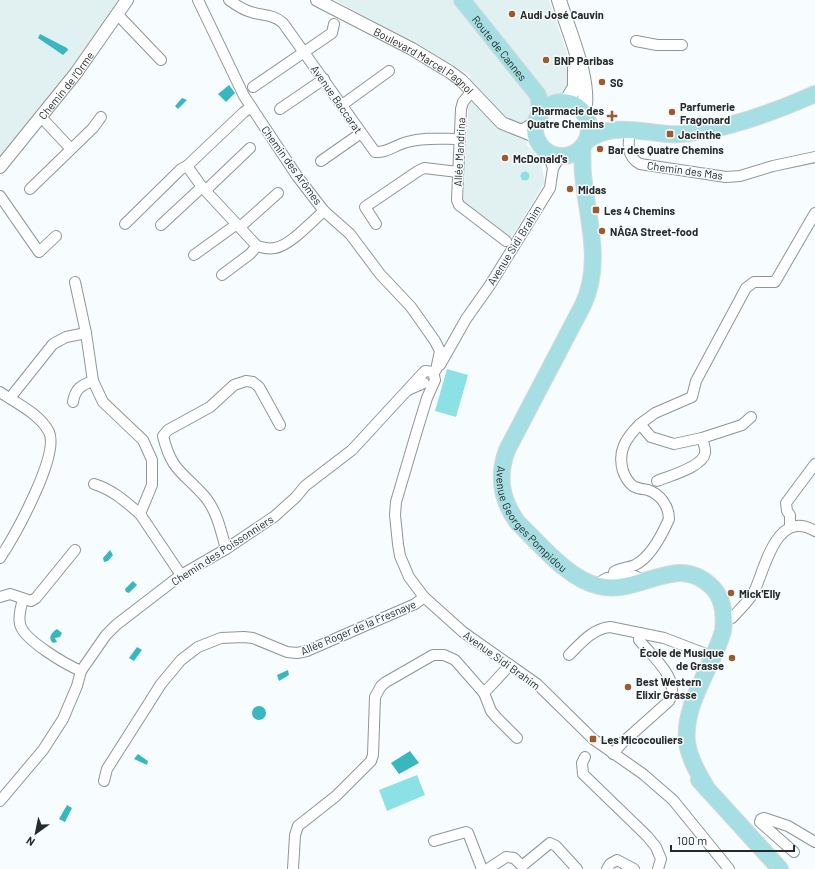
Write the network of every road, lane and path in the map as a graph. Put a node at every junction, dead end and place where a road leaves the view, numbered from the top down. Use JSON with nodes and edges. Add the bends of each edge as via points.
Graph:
{"nodes":[{"id":1,"x":127,"y":0,"type":"edge"},
{"id":2,"x":198,"y":0,"type":"edge"},
{"id":3,"x":229,"y":0,"type":"edge"},
{"id":4,"x":316,"y":0,"type":"edge"},
{"id":5,"x":462,"y":0,"type":"edge"},
{"id":6,"x":558,"y":0,"type":"edge"},
{"id":7,"x":118,"y":15,"type":"junction"},
{"id":8,"x":334,"y":24,"type":"dead end"},
{"id":9,"x":636,"y":41,"type":"dead end"},
{"id":10,"x":572,"y":43,"type":"junction"},
{"id":11,"x":682,"y":44,"type":"dead end"},
{"id":12,"x":304,"y":51,"type":"junction"},
{"id":13,"x":161,"y":60,"type":"dead end"},
{"id":14,"x":390,"y":71,"type":"dead end"},
{"id":15,"x":324,"y":79,"type":"junction"},
{"id":16,"x":253,"y":87,"type":"dead end"},
{"id":17,"x":472,"y":91,"type":"junction"},
{"id":18,"x":815,"y":94,"type":"edge"},
{"id":19,"x":538,"y":95,"type":"junction"},
{"id":20,"x":561,"y":102,"type":"junction"},
{"id":21,"x":342,"y":105,"type":"junction"},
{"id":22,"x":251,"y":107,"type":"junction"},
{"id":23,"x":280,"y":109,"type":"dead end"},
{"id":24,"x":41,"y":117,"type":"junction"},
{"id":25,"x":101,"y":117,"type":"dead end"},
{"id":26,"x":586,"y":118,"type":"junction"},
{"id":27,"x":534,"y":126,"type":"junction"},
{"id":28,"x":630,"y":130,"type":"junction"},
{"id":29,"x":602,"y":131,"type":"junction"},
{"id":30,"x":361,"y":133,"type":"junction"},
{"id":31,"x":460,"y":139,"type":"junction"},
{"id":32,"x":584,"y":144,"type":"junction"},
{"id":33,"x":250,"y":148,"type":"dead end"},
{"id":34,"x":71,"y":149,"type":"junction"},
{"id":35,"x":556,"y":157,"type":"junction"},
{"id":36,"x":815,"y":157,"type":"edge"},
{"id":37,"x":320,"y":161,"type":"dead end"},
{"id":38,"x":187,"y":166,"type":"junction"},
{"id":39,"x":0,"y":167,"type":"edge"},
{"id":40,"x":458,"y":172,"type":"junction"},
{"id":41,"x":583,"y":174,"type":"junction"},
{"id":42,"x":204,"y":188,"type":"junction"},
{"id":43,"x":30,"y":189,"type":"dead end"},
{"id":44,"x":278,"y":193,"type":"dead end"},
{"id":45,"x":0,"y":196,"type":"edge"},
{"id":46,"x":324,"y":211,"type":"junction"},
{"id":47,"x":815,"y":214,"type":"edge"},
{"id":48,"x":125,"y":224,"type":"dead end"},
{"id":49,"x":161,"y":224,"type":"dead end"},
{"id":50,"x":376,"y":224,"type":"dead end"},
{"id":51,"x":239,"y":226,"type":"junction"},
{"id":52,"x":56,"y":236,"type":"dead end"},
{"id":53,"x":506,"y":241,"type":"dead end"},
{"id":54,"x":257,"y":246,"type":"junction"},
{"id":55,"x":194,"y":255,"type":"dead end"},
{"id":56,"x":222,"y":275,"type":"dead end"},
{"id":57,"x":75,"y":282,"type":"dead end"},
{"id":58,"x":466,"y":319,"type":"junction"},
{"id":59,"x":86,"y":333,"type":"junction"},
{"id":60,"x":440,"y":351,"type":"junction"},
{"id":61,"x":429,"y":377,"type":"junction"},
{"id":62,"x":93,"y":381,"type":"junction"},
{"id":63,"x":0,"y":392,"type":"edge"},
{"id":64,"x":10,"y":398,"type":"junction"},
{"id":65,"x":73,"y":402,"type":"dead end"},
{"id":66,"x":751,"y":417,"type":"dead end"},
{"id":67,"x":640,"y":424,"type":"junction"},
{"id":68,"x":280,"y":425,"type":"dead end"},
{"id":69,"x":702,"y":438,"type":"junction"},
{"id":70,"x":815,"y":464,"type":"edge"},
{"id":71,"x":657,"y":481,"type":"dead end"},
{"id":72,"x":94,"y":484,"type":"dead end"},
{"id":73,"x":140,"y":514,"type":"junction"},
{"id":74,"x":790,"y":527,"type":"junction"},
{"id":75,"x":815,"y":531,"type":"edge"},
{"id":76,"x":226,"y":549,"type":"junction"},
{"id":77,"x":75,"y":550,"type":"dead end"},
{"id":78,"x":0,"y":558,"type":"edge"},
{"id":79,"x":181,"y":575,"type":"junction"},
{"id":80,"x":614,"y":578,"type":"junction"},
{"id":81,"x":647,"y":582,"type":"junction"},
{"id":82,"x":600,"y":586,"type":"junction"},
{"id":83,"x":0,"y":597,"type":"edge"},
{"id":84,"x":424,"y":597,"type":"junction"},
{"id":85,"x":22,"y":599,"type":"junction"},
{"id":86,"x":724,"y":620,"type":"junction"},
{"id":87,"x":640,"y":633,"type":"junction"},
{"id":88,"x":706,"y":654,"type":"junction"},
{"id":89,"x":569,"y":655,"type":"dead end"},
{"id":90,"x":510,"y":665,"type":"junction"},
{"id":91,"x":81,"y":671,"type":"junction"},
{"id":92,"x":484,"y":693,"type":"junction"},
{"id":93,"x":695,"y":699,"type":"junction"},
{"id":94,"x":517,"y":738,"type":"dead end"},
{"id":95,"x":613,"y":754,"type":"junction"},
{"id":96,"x":585,"y":757,"type":"dead end"},
{"id":97,"x":104,"y":781,"type":"dead end"},
{"id":98,"x":706,"y":787,"type":"junction"},
{"id":99,"x":0,"y":801,"type":"edge"},
{"id":100,"x":434,"y":840,"type":"dead end"},
{"id":101,"x":815,"y":842,"type":"edge"},
{"id":102,"x":794,"y":852,"type":"dead end"},
{"id":103,"x":524,"y":867,"type":"edge"},
{"id":104,"x":293,"y":869,"type":"edge"},
{"id":105,"x":482,"y":869,"type":"edge"},
{"id":106,"x":488,"y":869,"type":"edge"},
{"id":107,"x":577,"y":869,"type":"edge"},
{"id":108,"x":607,"y":869,"type":"edge"},
{"id":109,"x":634,"y":869,"type":"edge"},
{"id":110,"x":658,"y":869,"type":"edge"},
{"id":111,"x":729,"y":869,"type":"edge"},
{"id":112,"x":780,"y":869,"type":"edge"}],
"edges":[{"from":1,"to":7,"type":"street","name":"Chemin de l'Orme"},
{"from":2,"to":22,"type":"street","name":"Chemin des Arômes"},
{"from":3,"to":12,"type":"street","name":"Avenue Baccarat","via":[[251,12],[272,15],[280,20]]},
{"from":4,"to":17,"type":"street","name":"Boulevard Marcel Pagnol","via":[[418,53],[450,72]]},
{"from":5,"to":19,"type":"main road","name":"Route de Cannes"},
{"from":6,"to":10,"type":"main road"},
{"from":7,"to":13,"type":"street"},
{"from":7,"to":24,"type":"street","name":"Chemin de l'Orme"},
{"from":8,"to":12,"type":"street","via":[[332,33]]},
{"from":9,"to":11,"type":"street","via":[[657,45]]},
{"from":10,"to":20,"type":"main road","via":[[577,82]]},
{"from":10,"to":26,"type":"main road","via":[[585,83]]},
{"from":12,"to":15,"type":"street","name":"Avenue Baccarat"},
{"from":12,"to":16,"type":"street"},
{"from":14,"to":21,"type":"street"},
{"from":15,"to":21,"type":"street","name":"Avenue Baccarat"},
{"from":15,"to":23,"type":"street"},
{"from":17,"to":27,"type":"street","name":"Boulevard Marcel Pagnol","via":[[502,123]]},
{"from":17,"to":31,"type":"street","name":"Allée Mandrina","via":[[461,109]]},
{"from":18,"to":28,"type":"main road","via":[[704,131],[670,134]]},
{"from":19,"to":20,"type":"main road","name":"Route de Cannes"},
{"from":19,"to":27,"type":"main road","name":"Route de Cannes"},
{"from":20,"to":26,"type":"main road","via":[[579,108]]},
{"from":20,"to":27,"type":"main road","via":[[550,105]]},
{"from":21,"to":30,"type":"street","name":"Avenue Baccarat"},
{"from":22,"to":38,"type":"street"},
{"from":22,"to":46,"type":"street","name":"Chemin des Arômes"},
{"from":24,"to":34,"type":"street"},
{"from":24,"to":39,"type":"street","name":"Chemin de l'Orme"},
{"from":25,"to":34,"type":"street"},
{"from":26,"to":29,"type":"main road"},
{"from":26,"to":32,"type":"main road","via":[[589,129]]},
{"from":27,"to":35,"type":"main road"},
{"from":28,"to":29,"type":"main road"},
{"from":28,"to":36,"type":"street","name":"Chemin des Mas","via":[[628,149],[634,161],[711,176],[740,176]]},
{"from":29,"to":32,"type":"main road"},
{"from":30,"to":31,"type":"street","name":"Avenue Baccarat","via":[[375,152],[383,152],[420,139]]},
{"from":30,"to":37,"type":"street"},
{"from":31,"to":40,"type":"street","name":"Allée Mandrina"},
{"from":32,"to":35,"type":"main road","via":[[574,152]]},
{"from":32,"to":41,"type":"main road","name":"Avenue Georges Pompidou"},
{"from":33,"to":42,"type":"street"},
{"from":34,"to":43,"type":"street"},
{"from":35,"to":41,"type":"main road"},
{"from":35,"to":58,"type":"street","name":"Avenue Sidi Brahim","via":[[550,188]]},
{"from":38,"to":42,"type":"street"},
{"from":38,"to":48,"type":"street"},
{"from":40,"to":50,"type":"street","via":[[424,168],[418,171],[365,207]]},
{"from":40,"to":53,"type":"street","name":"Allée Mandrina","via":[[456,200],[459,205]]},
{"from":41,"to":82,"type":"main road","name":"Avenue Georges Pompidou","via":[[592,242],[591,284],[583,305],[507,450],[501,469],[501,481],[507,505],[518,523],[569,570]]},
{"from":42,"to":49,"type":"street"},
{"from":42,"to":51,"type":"street"},
{"from":44,"to":51,"type":"street"},
{"from":45,"to":52,"type":"street","via":[[39,252]]},
{"from":46,"to":54,"type":"street","via":[[286,244],[272,248]]},
{"from":46,"to":60,"type":"street","name":"Chemin des Arômes","via":[[350,234],[380,274],[411,307]]},
{"from":47,"to":67,"type":"street","via":[[775,282],[754,282],[746,288],[696,381],[692,397],[655,412]]},
{"from":51,"to":54,"type":"street"},
{"from":51,"to":55,"type":"street"},
{"from":54,"to":56,"type":"street"},
{"from":57,"to":59,"type":"street"},
{"from":58,"to":60,"type":"street","name":"Avenue Sidi Brahim"},
{"from":58,"to":61,"type":"street","name":"Avenue Sidi Brahim"},
{"from":59,"to":62,"type":"street"},
{"from":59,"to":64,"type":"street","via":[[66,337],[53,344]]},
{"from":60,"to":61,"type":"street","name":"Avenue Sidi Brahim"},
{"from":61,"to":76,"type":"street","name":"Chemin des Poissonniers","via":[[408,390],[352,450],[305,486],[276,516]]},
{"from":61,"to":84,"type":"street","name":"Avenue Sidi Brahim","via":[[427,398],[399,489],[395,516],[404,568]]},
{"from":62,"to":65,"type":"street","via":[[82,385],[74,393]]},
{"from":62,"to":73,"type":"street","via":[[103,402],[143,440],[152,460],[152,485]]},
{"from":63,"to":64,"type":"street"},
{"from":64,"to":78,"type":"street","via":[[39,420],[49,432],[52,442],[50,456],[31,502]]},
{"from":66,"to":69,"type":"street","via":[[742,425]]},
{"from":67,"to":69,"type":"street","via":[[651,437],[666,443],[684,443]]},
{"from":67,"to":80,"type":"street","via":[[625,441],[621,453],[622,465],[634,487],[656,494],[669,512],[669,519],[647,556],[632,567],[617,570],[614,572]]},
{"from":68,"to":76,"type":"street","via":[[259,387],[253,382],[246,382],[234,385],[210,407],[168,430],[163,436],[167,453],[176,469],[206,498],[214,511]]},
{"from":69,"to":71,"type":"street","via":[[706,452],[703,457],[686,470]]},
{"from":70,"to":74,"type":"street","via":[[786,503]]},
{"from":72,"to":73,"type":"street","via":[[121,497]]},
{"from":73,"to":79,"type":"street"},
{"from":74,"to":75,"type":"street","via":[[807,527]]},
{"from":74,"to":86,"type":"street","via":[[772,548],[753,593],[732,618]]},
{"from":76,"to":79,"type":"street","name":"Chemin des Poissonniers"},
{"from":77,"to":85,"type":"street","via":[[36,598],[31,601]]},
{"from":79,"to":91,"type":"street","name":"Chemin des Poissonniers","via":[[116,625]]},
{"from":80,"to":81,"type":"street","via":[[635,576]]},
{"from":80,"to":82,"type":"street","via":[[603,580]]},
{"from":81,"to":82,"type":"main road","name":"Avenue Georges Pompidou","via":[[623,588]]},
{"from":81,"to":86,"type":"main road","name":"Avenue Georges Pompidou","via":[[659,576],[682,571],[700,577],[719,595]]},
{"from":83,"to":85,"type":"street","via":[[10,594]]},
{"from":84,"to":90,"type":"street","name":"Avenue Sidi Brahim","via":[[463,632]]},
{"from":84,"to":97,"type":"street","name":"Allée Roger de la Fresnaye","via":[[415,604],[307,651],[287,652],[254,638],[244,637],[221,638],[198,647],[180,660],[162,684],[107,769]]},
{"from":85,"to":91,"type":"street","via":[[20,624],[23,631],[51,655]]},
{"from":86,"to":88,"type":"main road","name":"Avenue Georges Pompidou"},
{"from":86,"to":93,"type":"main road","name":"Avenue Georges Pompidou","via":[[720,642]]},
{"from":87,"to":88,"type":"street","via":[[664,638]]},
{"from":87,"to":89,"type":"street","via":[[603,628],[592,633]]},
{"from":87,"to":95,"type":"street","via":[[639,640],[671,680],[673,694],[669,701]]},
{"from":88,"to":93,"type":"main road","via":[[709,658],[696,687]]},
{"from":88,"to":98,"type":"main road","name":"Avenue Georges Pompidou","via":[[687,699],[681,729],[685,757],[697,778]]},
{"from":90,"to":92,"type":"street"},
{"from":90,"to":95,"type":"street","name":"Avenue Sidi Brahim","via":[[537,684],[593,739]]},
{"from":91,"to":99,"type":"street","name":"Chemin des Poissonniers","via":[[59,725],[43,750]]},
{"from":92,"to":94,"type":"street","via":[[494,714]]},
{"from":92,"to":104,"type":"street","via":[[455,660],[439,654],[433,655],[381,686],[374,697],[371,761],[336,796],[298,826]]},
{"from":93,"to":98,"type":"main road","name":"Avenue Georges Pompidou","via":[[687,741],[695,766]]},
{"from":95,"to":111,"type":"street","name":"Avenue Sidi Brahim","via":[[643,774],[673,800]]},
{"from":96,"to":110,"type":"street","via":[[582,762],[583,774],[652,842],[661,859]]},
{"from":98,"to":112,"type":"main road","name":"Avenue Georges Pompidou"},
{"from":100,"to":105,"type":"street","via":[[468,833]]},
{"from":101,"to":102,"type":"street","via":[[788,826],[761,819],[760,822],[765,828]]},
{"from":103,"to":106,"type":"street","via":[[514,858],[506,857]]},
{"from":103,"to":107,"type":"street","via":[[550,842]]},
{"from":108,"to":109,"type":"street","via":[[617,860]]}]}
